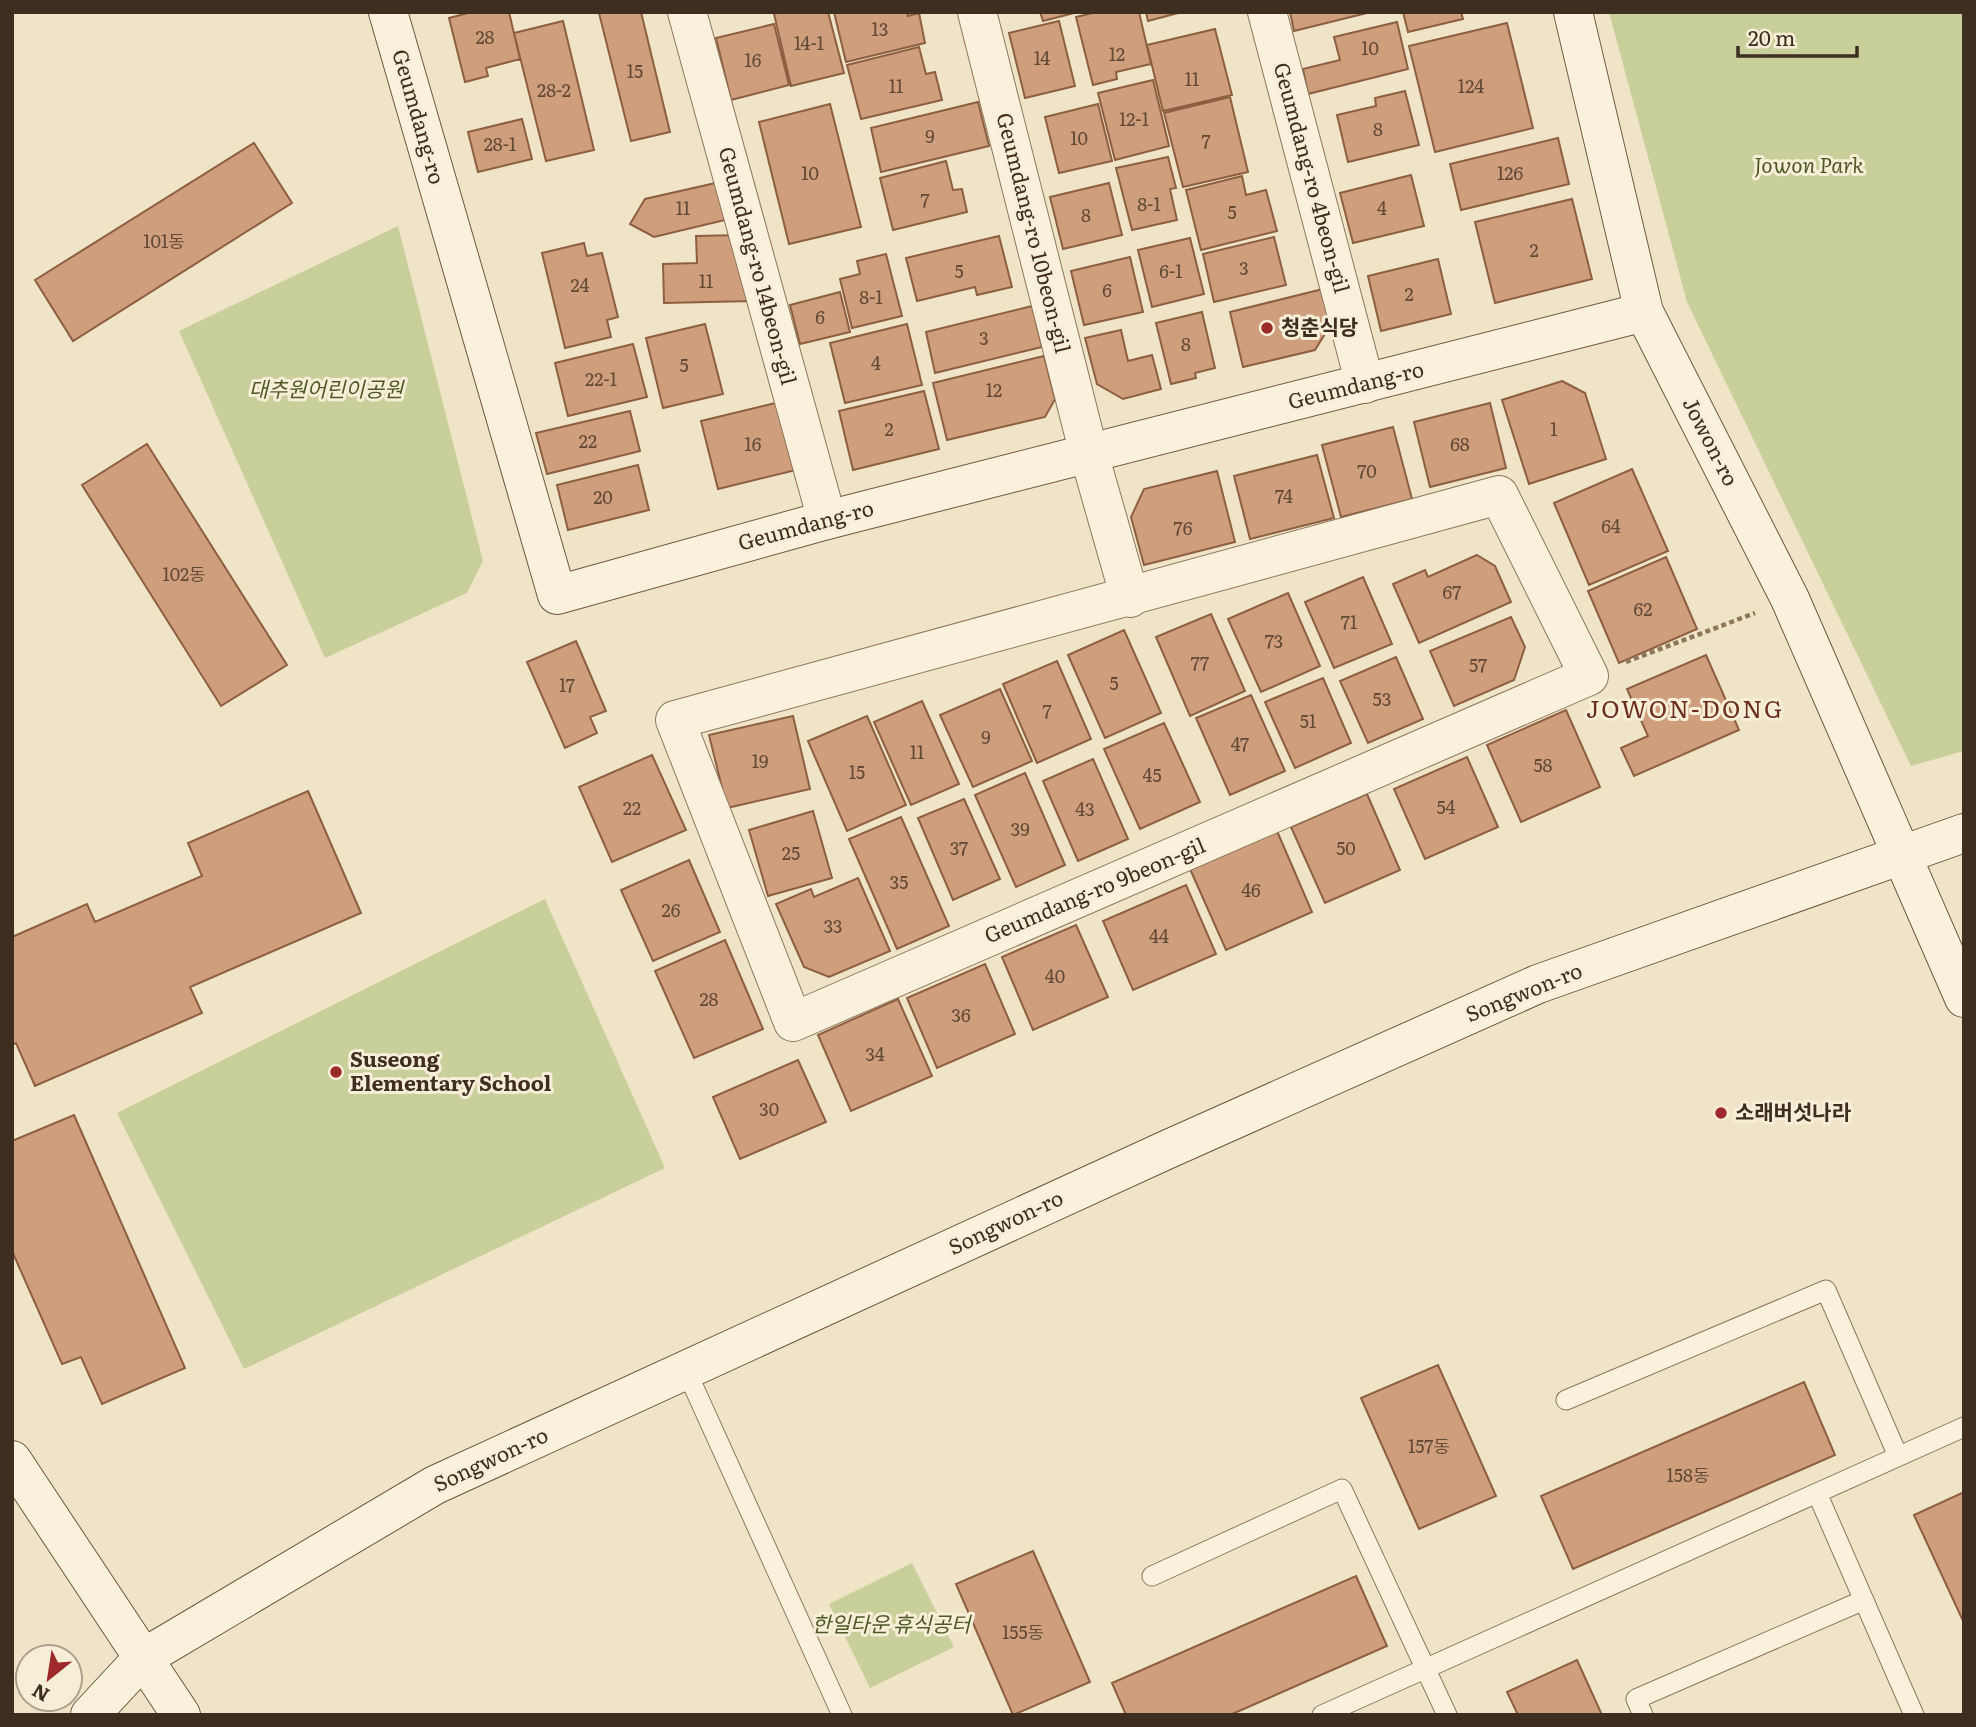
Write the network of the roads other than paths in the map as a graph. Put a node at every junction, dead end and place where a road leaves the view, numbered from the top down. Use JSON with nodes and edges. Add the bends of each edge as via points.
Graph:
{"nodes":[{"id":1,"x":388,"y":12,"type":"edge"},
{"id":2,"x":687,"y":12,"type":"edge"},
{"id":3,"x":977,"y":12,"type":"edge"},
{"id":4,"x":1267,"y":12,"type":"edge"},
{"id":5,"x":1573,"y":12,"type":"edge"},
{"id":6,"x":1644,"y":312,"type":"junction"},
{"id":7,"x":1365,"y":384,"type":"junction"},
{"id":8,"x":1089,"y":454,"type":"junction"},
{"id":9,"x":827,"y":520,"type":"junction"},
{"id":10,"x":1130,"y":598,"type":"junction"},
{"id":11,"x":1964,"y":833,"type":"edge"},
{"id":12,"x":1899,"y":854,"type":"junction"},
{"id":13,"x":1964,"y":998,"type":"edge"},
{"id":14,"x":686,"y":1370,"type":"junction"},
{"id":15,"x":1566,"y":1400,"type":"dead end"},
{"id":16,"x":1964,"y":1427,"type":"edge"},
{"id":17,"x":1898,"y":1457,"type":"junction"},
{"id":18,"x":12,"y":1460,"type":"edge"},
{"id":19,"x":1817,"y":1493,"type":"junction"},
{"id":20,"x":1152,"y":1576,"type":"dead end"},
{"id":21,"x":1864,"y":1600,"type":"junction"},
{"id":22,"x":143,"y":1658,"type":"junction"},
{"id":23,"x":1425,"y":1668,"type":"junction"},
{"id":24,"x":90,"y":1715,"type":"edge"},
{"id":25,"x":181,"y":1715,"type":"edge"},
{"id":26,"x":842,"y":1715,"type":"edge"},
{"id":27,"x":1322,"y":1715,"type":"edge"},
{"id":28,"x":1447,"y":1715,"type":"edge"},
{"id":29,"x":1643,"y":1715,"type":"edge"},
{"id":30,"x":1914,"y":1715,"type":"edge"}],
"edges":[{"from":1,"to":9,"type":"street","name":"Geumdang-ro","via":[[557,595]]},
{"from":2,"to":9,"type":"street","name":"Geumdang-ro 14beon-gil"},
{"from":3,"to":8,"type":"street","name":"Geumdang-ro 10beon-gil"},
{"from":4,"to":7,"type":"street","name":"Geumdang-ro 4beon-gil"},
{"from":5,"to":6,"type":"street","name":"Jowon-ro"},
{"from":6,"to":7,"type":"street","name":"Geumdang-ro"},
{"from":6,"to":12,"type":"street","name":"Jowon-ro","via":[[1790,599]]},
{"from":7,"to":8,"type":"street","name":"Geumdang-ro"},
{"from":8,"to":9,"type":"street","name":"Geumdang-ro"},
{"from":8,"to":10,"type":"street"},
{"from":10,"to":10,"type":"street","name":"Geumdang-ro 9beon-gil","via":[[675,720],[793,1022],[1589,676],[1499,495]]},
{"from":11,"to":12,"type":"street","name":"Songwon-ro"},
{"from":12,"to":13,"type":"street"},
{"from":12,"to":14,"type":"street","name":"Songwon-ro","via":[[1538,984]]},
{"from":14,"to":22,"type":"street","name":"Songwon-ro","via":[[435,1485]]},
{"from":14,"to":26,"type":"lane"},
{"from":15,"to":17,"type":"lane","via":[[1826,1290]]},
{"from":16,"to":17,"type":"lane"},
{"from":17,"to":19,"type":"lane"},
{"from":18,"to":22,"type":"street"},
{"from":19,"to":21,"type":"lane"},
{"from":19,"to":23,"type":"lane"},
{"from":20,"to":23,"type":"lane","via":[[1342,1489]]},
{"from":21,"to":29,"type":"lane","via":[[1636,1699]]},
{"from":21,"to":30,"type":"lane"},
{"from":22,"to":24,"type":"street","name":"Songwon-ro"},
{"from":22,"to":25,"type":"street"},
{"from":23,"to":27,"type":"lane"},
{"from":23,"to":28,"type":"lane"}]}
